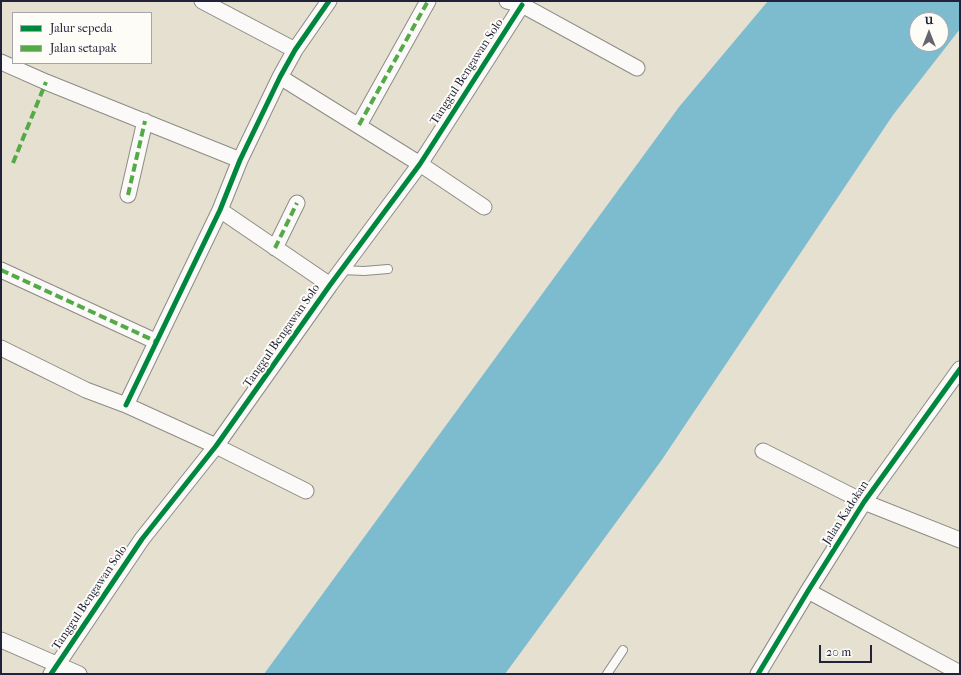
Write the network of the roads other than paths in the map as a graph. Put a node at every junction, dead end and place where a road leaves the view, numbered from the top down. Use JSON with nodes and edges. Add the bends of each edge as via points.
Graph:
{"nodes":[{"id":1,"x":202,"y":1,"type":"edge"},
{"id":2,"x":329,"y":1,"type":"edge"},
{"id":3,"x":428,"y":1,"type":"edge"},
{"id":4,"x":508,"y":1,"type":"edge"},
{"id":5,"x":522,"y":5,"type":"junction"},
{"id":6,"x":295,"y":50,"type":"junction"},
{"id":7,"x":1,"y":62,"type":"edge"},
{"id":8,"x":637,"y":68,"type":"dead end"},
{"id":9,"x":280,"y":77,"type":"junction"},
{"id":10,"x":145,"y":121,"type":"junction"},
{"id":11,"x":359,"y":125,"type":"junction"},
{"id":12,"x":240,"y":160,"type":"junction"},
{"id":13,"x":420,"y":164,"type":"junction"},
{"id":14,"x":128,"y":194,"type":"dead end"},
{"id":15,"x":297,"y":203,"type":"dead end"},
{"id":16,"x":484,"y":207,"type":"dead end"},
{"id":17,"x":220,"y":210,"type":"junction"},
{"id":18,"x":275,"y":248,"type":"junction"},
{"id":19,"x":388,"y":269,"type":"dead end"},
{"id":20,"x":1,"y":270,"type":"edge"},
{"id":21,"x":342,"y":270,"type":"junction"},
{"id":22,"x":330,"y":285,"type":"junction"},
{"id":23,"x":156,"y":341,"type":"junction"},
{"id":24,"x":1,"y":348,"type":"edge"},
{"id":25,"x":960,"y":370,"type":"edge"},
{"id":26,"x":126,"y":405,"type":"junction"},
{"id":27,"x":216,"y":446,"type":"junction"},
{"id":28,"x":763,"y":451,"type":"dead end"},
{"id":29,"x":306,"y":491,"type":"dead end"},
{"id":30,"x":864,"y":502,"type":"junction"},
{"id":31,"x":960,"y":540,"type":"edge"},
{"id":32,"x":808,"y":591,"type":"junction"},
{"id":33,"x":1,"y":640,"type":"edge"},
{"id":34,"x":623,"y":650,"type":"dead end"},
{"id":35,"x":54,"y":669,"type":"edge"},
{"id":36,"x":960,"y":673,"type":"edge"},
{"id":37,"x":80,"y":674,"type":"edge"},
{"id":38,"x":607,"y":674,"type":"edge"},
{"id":39,"x":758,"y":674,"type":"edge"}],
"edges":[{"from":1,"to":6,"type":"street"},
{"from":2,"to":6,"type":"street"},
{"from":3,"to":11,"type":"street"},
{"from":4,"to":5,"type":"street"},
{"from":5,"to":8,"type":"street"},
{"from":5,"to":13,"type":"street","name":"Tanggul Bengawan Solo"},
{"from":6,"to":9,"type":"street"},
{"from":7,"to":10,"type":"street"},
{"from":9,"to":11,"type":"street"},
{"from":9,"to":12,"type":"street"},
{"from":10,"to":12,"type":"street"},
{"from":10,"to":14,"type":"street"},
{"from":11,"to":13,"type":"street"},
{"from":12,"to":17,"type":"street"},
{"from":13,"to":16,"type":"street"},
{"from":13,"to":21,"type":"street","name":"Tanggul Bengawan Solo"},
{"from":15,"to":18,"type":"street"},
{"from":17,"to":18,"type":"street"},
{"from":17,"to":23,"type":"street"},
{"from":18,"to":22,"type":"street"},
{"from":19,"to":21,"type":"lane"},
{"from":20,"to":23,"type":"street"},
{"from":21,"to":22,"type":"street","name":"Tanggul Bengawan Solo"},
{"from":22,"to":27,"type":"street","name":"Tanggul Bengawan Solo"},
{"from":23,"to":26,"type":"street"},
{"from":24,"to":26,"type":"street","via":[[86,390]]},
{"from":25,"to":30,"type":"street","name":"Jalan Kadokan"},
{"from":26,"to":27,"type":"street"},
{"from":27,"to":29,"type":"street"},
{"from":27,"to":35,"type":"street","name":"Tanggul Bengawan Solo","via":[[142,539]]},
{"from":28,"to":30,"type":"street"},
{"from":30,"to":31,"type":"street"},
{"from":30,"to":32,"type":"street","name":"Jalan Kadokan"},
{"from":32,"to":36,"type":"street"},
{"from":32,"to":39,"type":"street","name":"Jalan Kadokan"},
{"from":33,"to":35,"type":"street"},
{"from":34,"to":38,"type":"lane"},
{"from":35,"to":37,"type":"street"}]}
